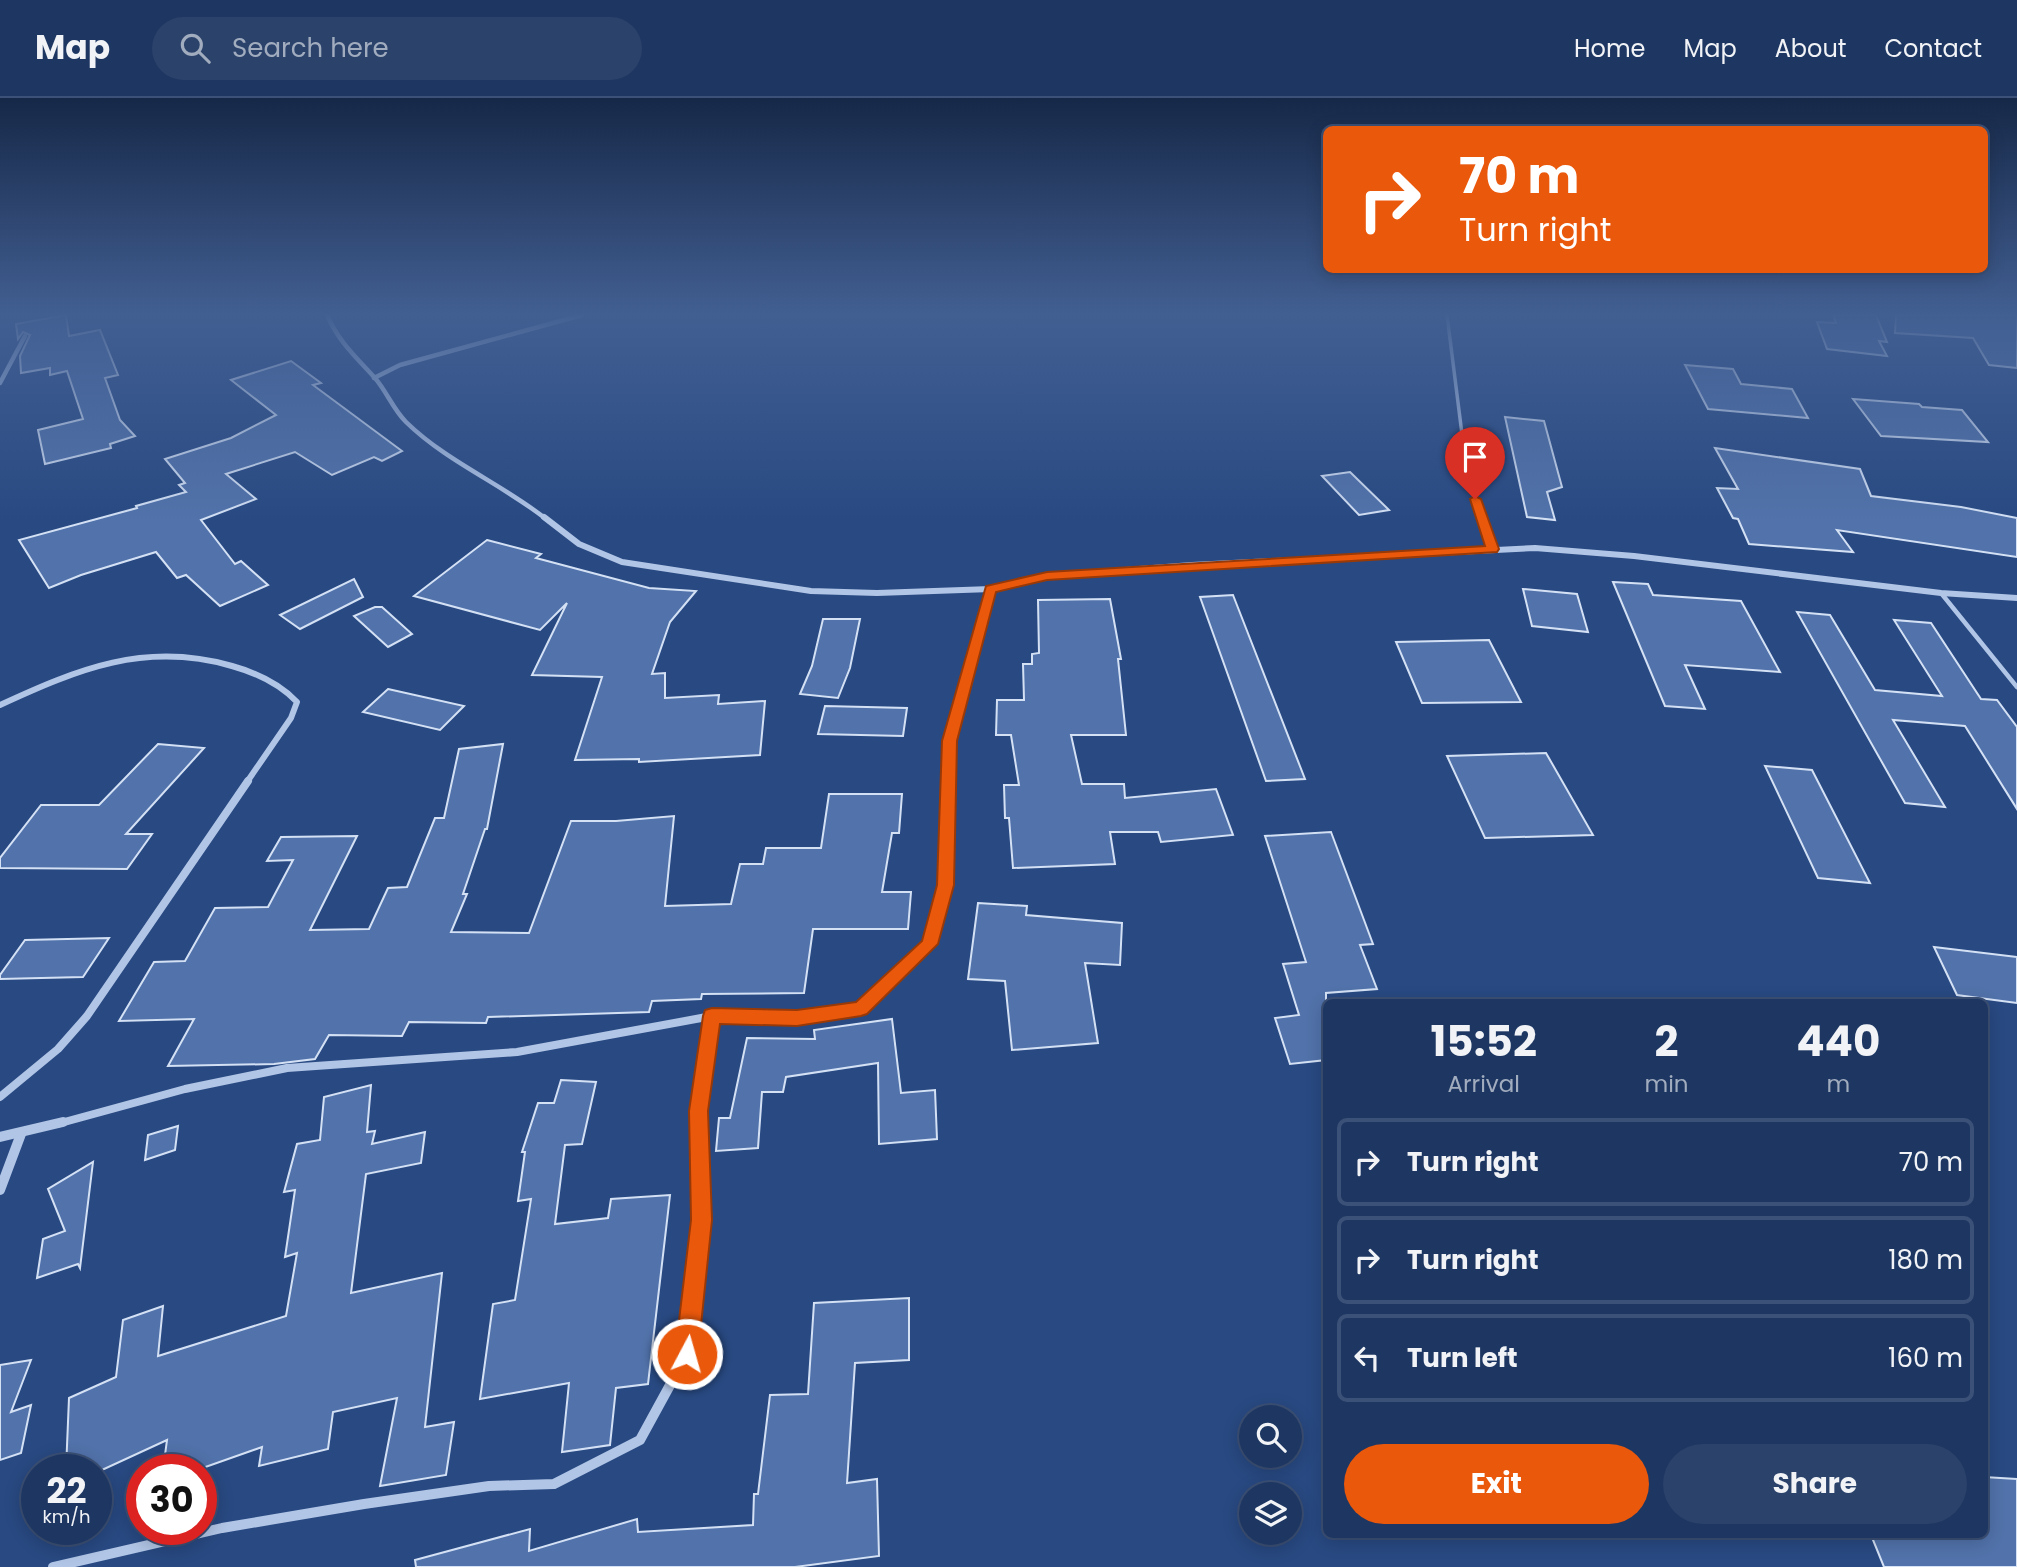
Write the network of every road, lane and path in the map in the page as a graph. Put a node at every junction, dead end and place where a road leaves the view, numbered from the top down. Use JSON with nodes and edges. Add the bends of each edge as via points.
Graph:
{"nodes":[{"id":1,"x":378,"y":384,"type":"edge"},
{"id":2,"x":1456,"y":384,"type":"edge"},
{"id":3,"x":1493,"y":549,"type":"junction"},
{"id":4,"x":991,"y":589,"type":"junction"},
{"id":5,"x":1941,"y":593,"type":"junction"},
{"id":6,"x":2017,"y":598,"type":"edge"},
{"id":7,"x":2017,"y":687,"type":"edge"},
{"id":8,"x":0,"y":705,"type":"edge"},
{"id":9,"x":712,"y":1016,"type":"junction"},
{"id":10,"x":0,"y":1097,"type":"edge"},
{"id":11,"x":22,"y":1134,"type":"junction"},
{"id":12,"x":0,"y":1137,"type":"edge"},
{"id":13,"x":0,"y":1190,"type":"edge"},
{"id":14,"x":53,"y":1567,"type":"edge"}],
"edges":[{"from":1,"to":4,"type":"street","via":[[394,408],[426,439],[597,555],[811,591]]},
{"from":2,"to":3,"type":"lane","via":[[1467,474]]},
{"from":3,"to":4,"type":"street","via":[[1047,576]]},
{"from":3,"to":5,"type":"street","via":[[1593,552]]},
{"from":4,"to":9,"type":"street","via":[[949,741],[945,885],[929,944],[861,1009],[797,1018]]},
{"from":5,"to":6,"type":"street"},
{"from":5,"to":7,"type":"lane"},
{"from":8,"to":10,"type":"street","via":[[73,671],[117,658],[152,655],[224,662],[267,678],[297,702],[291,718],[87,1016],[58,1049]]},
{"from":9,"to":11,"type":"street","via":[[517,1052],[287,1068],[185,1089]]},
{"from":9,"to":14,"type":"street","via":[[698,1111],[702,1220],[687,1354],[640,1440],[554,1484],[488,1486],[364,1504],[222,1528]]},
{"from":11,"to":12,"type":"street"},
{"from":11,"to":13,"type":"street"}]}
